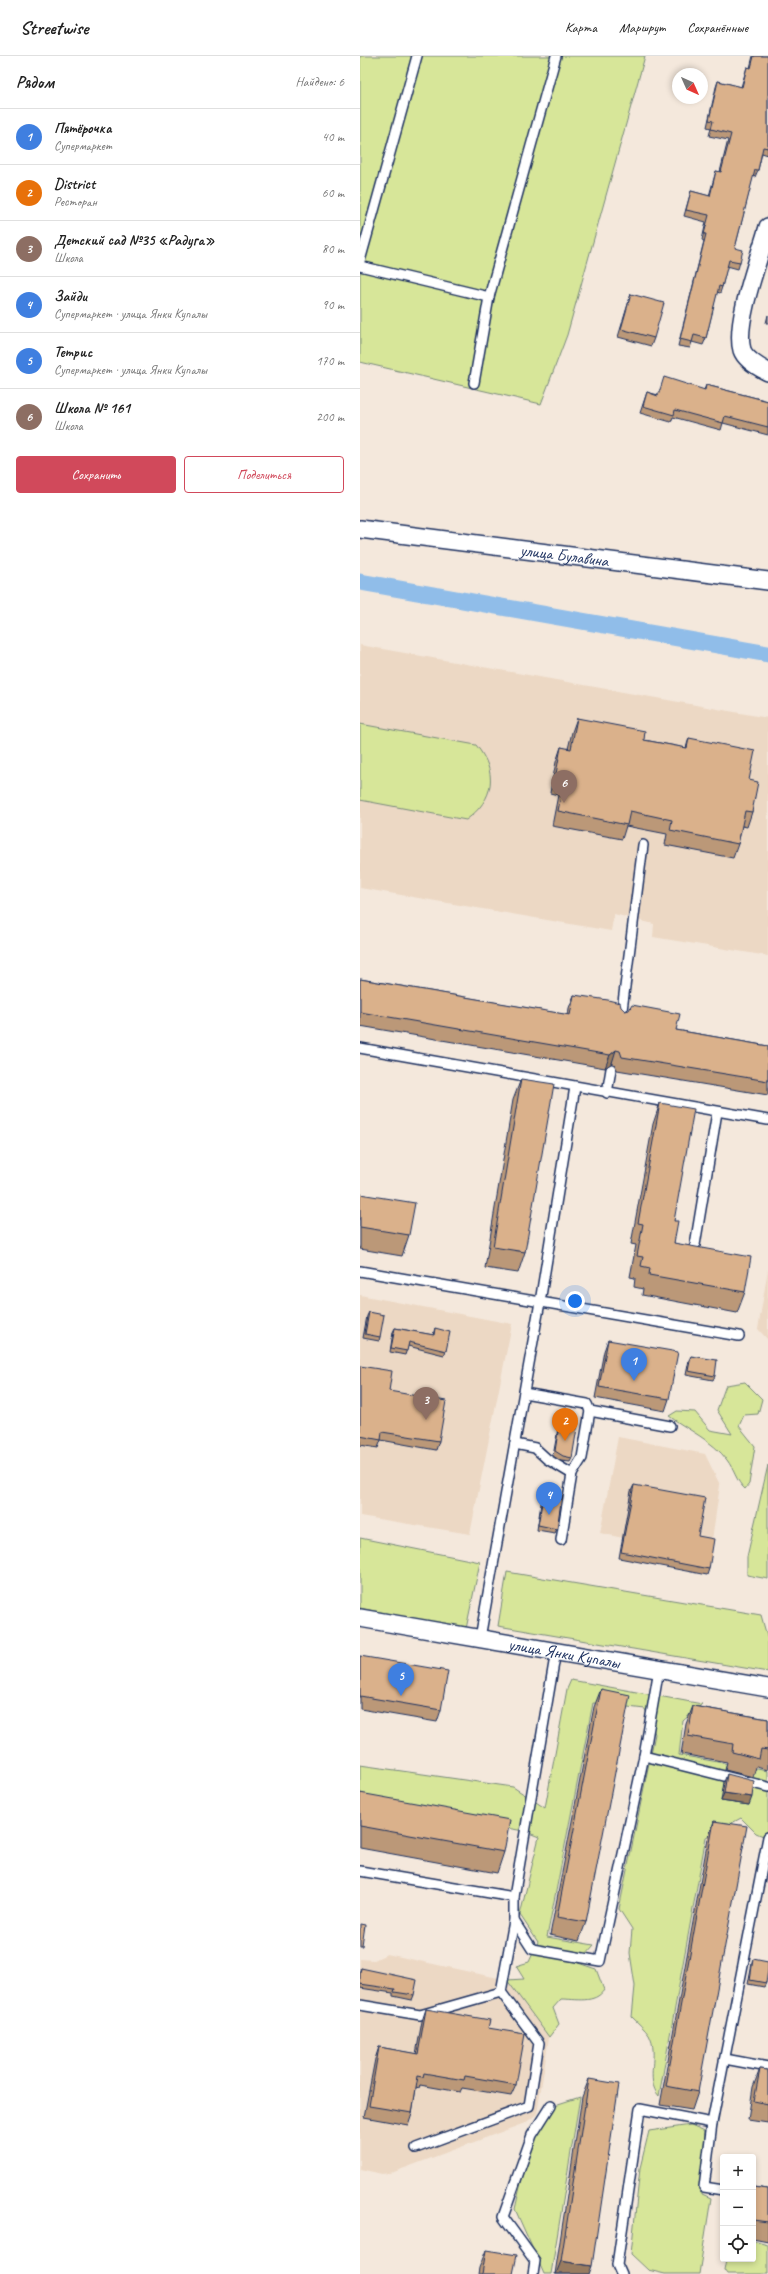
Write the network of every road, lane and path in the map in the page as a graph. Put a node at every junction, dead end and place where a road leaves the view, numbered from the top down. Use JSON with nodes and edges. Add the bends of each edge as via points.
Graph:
{"nodes":[{"id":1,"x":417,"y":56,"type":"edge"},
{"id":2,"x":556,"y":56,"type":"edge"},
{"id":3,"x":768,"y":227,"type":"edge"},
{"id":4,"x":360,"y":261,"type":"edge"},
{"id":5,"x":360,"y":266,"type":"edge"},
{"id":6,"x":489,"y":297,"type":"junction"},
{"id":7,"x":768,"y":372,"type":"edge"},
{"id":8,"x":474,"y":383,"type":"dead end"},
{"id":9,"x":360,"y":529,"type":"edge"},
{"id":10,"x":768,"y":581,"type":"edge"},
{"id":11,"x":643,"y":845,"type":"dead end"},
{"id":12,"x":621,"y":1018,"type":"edge"},
{"id":13,"x":360,"y":1048,"type":"edge"},
{"id":14,"x":611,"y":1069,"type":"edge"},
{"id":15,"x":575,"y":1087,"type":"junction"},
{"id":16,"x":607,"y":1093,"type":"junction"},
{"id":17,"x":716,"y":1112,"type":"junction"},
{"id":18,"x":768,"y":1120,"type":"edge"},
{"id":19,"x":705,"y":1260,"type":"edge"},
{"id":20,"x":360,"y":1271,"type":"edge"},
{"id":21,"x":540,"y":1302,"type":"junction"},
{"id":22,"x":739,"y":1336,"type":"dead end"},
{"id":23,"x":524,"y":1393,"type":"junction"},
{"id":24,"x":590,"y":1411,"type":"junction"},
{"id":25,"x":670,"y":1426,"type":"dead end"},
{"id":26,"x":515,"y":1444,"type":"junction"},
{"id":27,"x":572,"y":1474,"type":"junction"},
{"id":28,"x":561,"y":1540,"type":"dead end"},
{"id":29,"x":360,"y":1618,"type":"edge"},
{"id":30,"x":480,"y":1638,"type":"junction"},
{"id":31,"x":556,"y":1652,"type":"junction"},
{"id":32,"x":658,"y":1669,"type":"junction"},
{"id":33,"x":768,"y":1688,"type":"edge"},
{"id":34,"x":644,"y":1756,"type":"junction"},
{"id":35,"x":768,"y":1787,"type":"edge"},
{"id":36,"x":768,"y":1837,"type":"edge"},
{"id":37,"x":360,"y":1871,"type":"edge"},
{"id":38,"x":514,"y":1897,"type":"junction"},
{"id":39,"x":514,"y":1921,"type":"junction"},
{"id":40,"x":501,"y":1992,"type":"junction"},
{"id":41,"x":360,"y":2005,"type":"edge"},
{"id":42,"x":725,"y":2059,"type":"junction"},
{"id":43,"x":768,"y":2067,"type":"edge"},
{"id":44,"x":551,"y":2105,"type":"dead end"},
{"id":45,"x":712,"y":2123,"type":"junction"},
{"id":46,"x":416,"y":2148,"type":"dead end"},
{"id":47,"x":720,"y":2190,"type":"edge"},
{"id":48,"x":533,"y":2274,"type":"edge"},
{"id":49,"x":621,"y":2274,"type":"edge"}],
"edges":[{"from":1,"to":4,"type":"lane"},
{"from":2,"to":6,"type":"lane"},
{"from":3,"to":7,"type":"street","via":[[740,334],[743,352],[759,368]]},
{"from":5,"to":6,"type":"lane"},
{"from":6,"to":8,"type":"lane"},
{"from":9,"to":10,"type":"street","name":"улица Булавина"},
{"from":11,"to":12,"type":"lane"},
{"from":13,"to":15,"type":"lane"},
{"from":14,"to":16,"type":"lane"},
{"from":15,"to":16,"type":"lane"},
{"from":15,"to":21,"type":"lane"},
{"from":16,"to":17,"type":"lane"},
{"from":17,"to":18,"type":"lane"},
{"from":17,"to":19,"type":"lane","via":[[692,1257]]},
{"from":20,"to":21,"type":"lane"},
{"from":21,"to":22,"type":"lane"},
{"from":21,"to":23,"type":"lane"},
{"from":23,"to":24,"type":"lane","via":[[587,1404]]},
{"from":23,"to":26,"type":"lane"},
{"from":24,"to":25,"type":"lane"},
{"from":24,"to":27,"type":"lane","via":[[582,1458]]},
{"from":26,"to":27,"type":"lane","via":[[535,1448]]},
{"from":26,"to":30,"type":"lane"},
{"from":27,"to":28,"type":"lane"},
{"from":29,"to":30,"type":"street","name":"улица Янки Купалы"},
{"from":30,"to":31,"type":"street","name":"улица Янки Купалы"},
{"from":31,"to":32,"type":"street","name":"улица Янки Купалы"},
{"from":31,"to":38,"type":"lane"},
{"from":32,"to":33,"type":"street","name":"улица Янки Купалы"},
{"from":32,"to":34,"type":"lane"},
{"from":34,"to":35,"type":"lane"},
{"from":34,"to":39,"type":"lane","via":[[600,1961],[532,1949]]},
{"from":36,"to":42,"type":"lane"},
{"from":37,"to":38,"type":"lane"},
{"from":38,"to":39,"type":"lane"},
{"from":39,"to":40,"type":"lane"},
{"from":40,"to":41,"type":"lane","via":[[420,2015]]},
{"from":40,"to":46,"type":"lane","via":[[539,2043],[529,2106]]},
{"from":42,"to":43,"type":"lane"},
{"from":42,"to":45,"type":"lane"},
{"from":44,"to":48,"type":"lane","via":[[532,2135],[503,2217],[535,2261]]},
{"from":45,"to":47,"type":"lane","via":[[704,2187]]},
{"from":45,"to":49,"type":"lane","via":[[640,2109],[616,2265]]}]}
